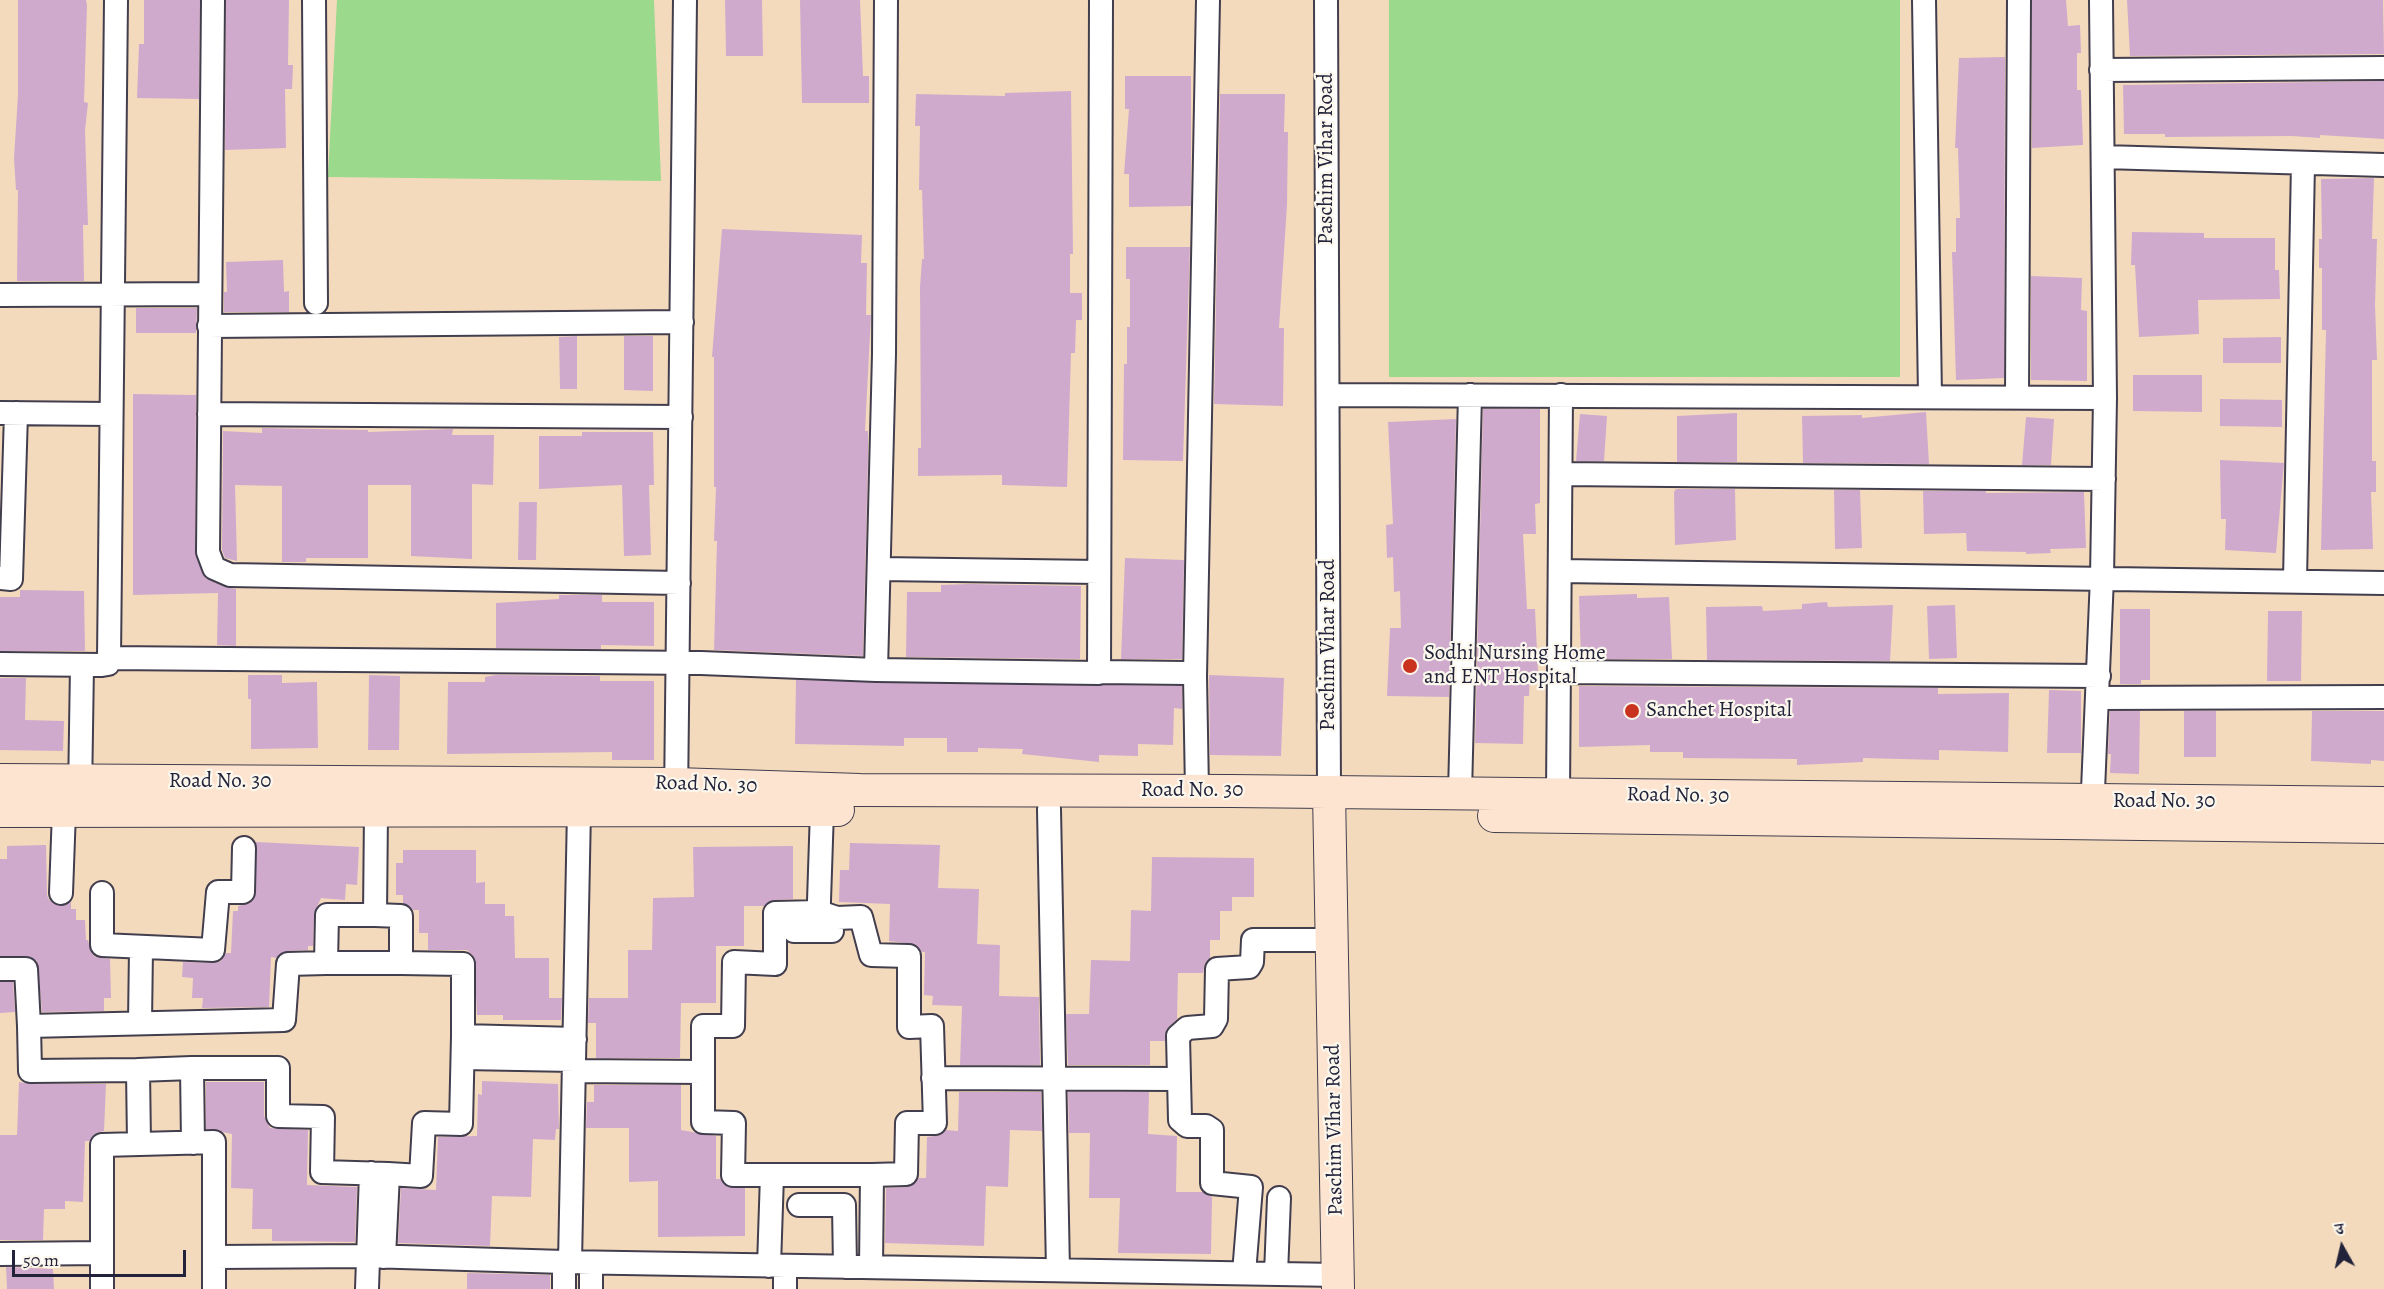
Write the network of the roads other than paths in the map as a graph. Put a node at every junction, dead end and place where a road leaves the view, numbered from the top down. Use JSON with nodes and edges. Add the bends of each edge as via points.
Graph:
{"nodes":[{"id":1,"x":116,"y":0,"type":"edge"},
{"id":2,"x":213,"y":0,"type":"edge"},
{"id":3,"x":314,"y":0,"type":"edge"},
{"id":4,"x":685,"y":0,"type":"edge"},
{"id":5,"x":886,"y":0,"type":"edge"},
{"id":6,"x":1101,"y":0,"type":"edge"},
{"id":7,"x":1208,"y":0,"type":"edge"},
{"id":8,"x":1326,"y":0,"type":"edge"},
{"id":9,"x":1924,"y":0,"type":"edge"},
{"id":10,"x":2019,"y":0,"type":"edge"},
{"id":11,"x":2101,"y":0,"type":"edge"},
{"id":12,"x":2384,"y":68,"type":"edge"},
{"id":13,"x":2101,"y":70,"type":"junction"},
{"id":14,"x":2103,"y":157,"type":"junction"},
{"id":15,"x":2303,"y":163,"type":"junction"},
{"id":16,"x":2384,"y":165,"type":"edge"},
{"id":17,"x":111,"y":293,"type":"junction"},
{"id":18,"x":209,"y":294,"type":"junction"},
{"id":19,"x":0,"y":295,"type":"edge"},
{"id":20,"x":316,"y":303,"type":"dead end"},
{"id":21,"x":682,"y":322,"type":"junction"},
{"id":22,"x":209,"y":326,"type":"junction"},
{"id":23,"x":1328,"y":395,"type":"junction"},
{"id":24,"x":1470,"y":395,"type":"junction"},
{"id":25,"x":1562,"y":395,"type":"junction"},
{"id":26,"x":1930,"y":397,"type":"junction"},
{"id":27,"x":2017,"y":397,"type":"junction"},
{"id":28,"x":2105,"y":398,"type":"junction"},
{"id":29,"x":8,"y":413,"type":"edge"},
{"id":30,"x":110,"y":414,"type":"junction"},
{"id":31,"x":209,"y":414,"type":"junction"},
{"id":32,"x":681,"y":417,"type":"junction"},
{"id":33,"x":1561,"y":474,"type":"junction"},
{"id":34,"x":2104,"y":479,"type":"junction"},
{"id":35,"x":7,"y":493,"type":"edge"},
{"id":36,"x":880,"y":569,"type":"junction"},
{"id":37,"x":1561,"y":571,"type":"junction"},
{"id":38,"x":1099,"y":572,"type":"junction"},
{"id":39,"x":2102,"y":577,"type":"junction"},
{"id":40,"x":0,"y":578,"type":"edge"},
{"id":41,"x":2295,"y":581,"type":"junction"},
{"id":42,"x":679,"y":583,"type":"junction"},
{"id":43,"x":2384,"y":583,"type":"edge"},
{"id":44,"x":109,"y":658,"type":"junction"},
{"id":45,"x":676,"y":663,"type":"junction"},
{"id":46,"x":0,"y":664,"type":"edge"},
{"id":47,"x":81,"y":665,"type":"junction"},
{"id":48,"x":876,"y":670,"type":"junction"},
{"id":49,"x":1100,"y":672,"type":"junction"},
{"id":50,"x":1560,"y":672,"type":"junction"},
{"id":51,"x":1195,"y":676,"type":"junction"},
{"id":52,"x":2098,"y":687,"type":"junction"},
{"id":53,"x":2384,"y":697,"type":"edge"},
{"id":54,"x":0,"y":780,"type":"edge"},
{"id":55,"x":1197,"y":791,"type":"junction"},
{"id":56,"x":1460,"y":793,"type":"junction"},
{"id":57,"x":1558,"y":794,"type":"junction"},
{"id":58,"x":676,"y":797,"type":"junction"},
{"id":59,"x":74,"y":801,"type":"junction"},
{"id":60,"x":364,"y":801,"type":"junction"},
{"id":61,"x":1329,"y":803,"type":"junction"},
{"id":62,"x":2384,"y":803,"type":"edge"},
{"id":63,"x":1049,"y":809,"type":"junction"},
{"id":64,"x":579,"y":810,"type":"junction"},
{"id":65,"x":822,"y":810,"type":"junction"},
{"id":66,"x":0,"y":811,"type":"edge"},
{"id":67,"x":2092,"y":812,"type":"junction"},
{"id":68,"x":2314,"y":814,"type":"junction"},
{"id":69,"x":2384,"y":827,"type":"edge"},
{"id":70,"x":244,"y":848,"type":"dead end"},
{"id":71,"x":61,"y":893,"type":"dead end"},
{"id":72,"x":102,"y":893,"type":"dead end"},
{"id":73,"x":375,"y":915,"type":"junction"},
{"id":74,"x":818,"y":921,"type":"junction"},
{"id":75,"x":794,"y":931,"type":"dead end"},
{"id":76,"x":853,"y":931,"type":"dead end"},
{"id":77,"x":1331,"y":940,"type":"junction"},
{"id":78,"x":141,"y":948,"type":"junction"},
{"id":79,"x":326,"y":963,"type":"junction"},
{"id":80,"x":400,"y":963,"type":"junction"},
{"id":81,"x":0,"y":969,"type":"edge"},
{"id":82,"x":140,"y":1023,"type":"junction"},
{"id":83,"x":28,"y":1026,"type":"junction"},
{"id":84,"x":463,"y":1047,"type":"junction"},
{"id":85,"x":574,"y":1057,"type":"junction"},
{"id":86,"x":192,"y":1068,"type":"junction"},
{"id":87,"x":138,"y":1070,"type":"junction"},
{"id":88,"x":703,"y":1072,"type":"junction"},
{"id":89,"x":933,"y":1078,"type":"junction"},
{"id":90,"x":1054,"y":1078,"type":"junction"},
{"id":91,"x":1178,"y":1079,"type":"junction"},
{"id":92,"x":140,"y":1143,"type":"junction"},
{"id":93,"x":193,"y":1143,"type":"junction"},
{"id":94,"x":379,"y":1173,"type":"junction"},
{"id":95,"x":872,"y":1174,"type":"junction"},
{"id":96,"x":772,"y":1175,"type":"junction"},
{"id":97,"x":1279,"y":1198,"type":"dead end"},
{"id":98,"x":799,"y":1206,"type":"dead end"},
{"id":99,"x":102,"y":1252,"type":"junction"},
{"id":100,"x":0,"y":1254,"type":"edge"},
{"id":101,"x":214,"y":1257,"type":"junction"},
{"id":102,"x":376,"y":1257,"type":"junction"},
{"id":103,"x":575,"y":1262,"type":"junction"},
{"id":104,"x":777,"y":1266,"type":"junction"},
{"id":105,"x":844,"y":1267,"type":"junction"},
{"id":106,"x":871,"y":1268,"type":"junction"},
{"id":107,"x":1058,"y":1270,"type":"junction"},
{"id":108,"x":1244,"y":1273,"type":"junction"},
{"id":109,"x":1276,"y":1274,"type":"junction"},
{"id":110,"x":976,"y":1279,"type":"edge"},
{"id":111,"x":1120,"y":1280,"type":"edge"},
{"id":112,"x":1338,"y":1282,"type":"edge"},
{"id":113,"x":102,"y":1289,"type":"edge"},
{"id":114,"x":214,"y":1289,"type":"edge"},
{"id":115,"x":367,"y":1289,"type":"edge"},
{"id":116,"x":564,"y":1289,"type":"edge"},
{"id":117,"x":591,"y":1289,"type":"edge"},
{"id":118,"x":785,"y":1289,"type":"edge"}],
"edges":[{"from":1,"to":17,"type":"street"},
{"from":2,"to":18,"type":"street"},
{"from":3,"to":20,"type":"street"},
{"from":4,"to":21,"type":"street"},
{"from":5,"to":36,"type":"street"},
{"from":6,"to":38,"type":"street"},
{"from":7,"to":51,"type":"street"},
{"from":8,"to":23,"type":"street","name":"Paschim Vihar Road"},
{"from":9,"to":26,"type":"street"},
{"from":10,"to":27,"type":"street"},
{"from":11,"to":13,"type":"street"},
{"from":12,"to":13,"type":"street"},
{"from":13,"to":14,"type":"street"},
{"from":14,"to":15,"type":"street"},
{"from":14,"to":28,"type":"street"},
{"from":15,"to":16,"type":"street"},
{"from":15,"to":41,"type":"street"},
{"from":17,"to":18,"type":"street"},
{"from":17,"to":19,"type":"street"},
{"from":17,"to":30,"type":"street"},
{"from":18,"to":22,"type":"street"},
{"from":21,"to":22,"type":"street"},
{"from":21,"to":32,"type":"street"},
{"from":22,"to":31,"type":"street"},
{"from":23,"to":24,"type":"street"},
{"from":23,"to":61,"type":"street","name":"Paschim Vihar Road"},
{"from":24,"to":25,"type":"street"},
{"from":24,"to":56,"type":"street"},
{"from":25,"to":26,"type":"street"},
{"from":25,"to":33,"type":"street"},
{"from":26,"to":27,"type":"street"},
{"from":27,"to":28,"type":"street"},
{"from":28,"to":34,"type":"street"},
{"from":29,"to":30,"type":"street"},
{"from":29,"to":35,"type":"street"},
{"from":30,"to":44,"type":"street"},
{"from":31,"to":32,"type":"street"},
{"from":31,"to":42,"type":"street","via":[[208,552],[214,568],[230,575]]},
{"from":32,"to":42,"type":"street"},
{"from":33,"to":34,"type":"street"},
{"from":33,"to":37,"type":"street"},
{"from":34,"to":39,"type":"street"},
{"from":35,"to":40,"type":"street","via":[[11,579]]},
{"from":36,"to":38,"type":"street"},
{"from":36,"to":48,"type":"street"},
{"from":37,"to":39,"type":"street"},
{"from":37,"to":50,"type":"street"},
{"from":38,"to":49,"type":"street"},
{"from":39,"to":41,"type":"street"},
{"from":39,"to":52,"type":"street"},
{"from":41,"to":43,"type":"street"},
{"from":42,"to":45,"type":"street"},
{"from":44,"to":45,"type":"street"},
{"from":44,"to":47,"type":"street","via":[[106,664]]},
{"from":45,"to":48,"type":"street"},
{"from":45,"to":58,"type":"street"},
{"from":46,"to":47,"type":"street"},
{"from":47,"to":59,"type":"street"},
{"from":48,"to":49,"type":"street"},
{"from":49,"to":51,"type":"street"},
{"from":50,"to":52,"type":"street"},
{"from":50,"to":57,"type":"street"},
{"from":51,"to":55,"type":"street"},
{"from":52,"to":53,"type":"street"},
{"from":52,"to":67,"type":"street"},
{"from":54,"to":59,"type":"street","name":"Road No. 30"},
{"from":55,"to":58,"type":"street","name":"Road No. 30","via":[[860,790]]},
{"from":55,"to":61,"type":"street","name":"Road No. 30"},
{"from":56,"to":57,"type":"street","name":"Road No. 30"},
{"from":56,"to":61,"type":"street","name":"Road No. 30"},
{"from":57,"to":67,"type":"street","name":"Road No. 30"},
{"from":58,"to":60,"type":"street","name":"Road No. 30"},
{"from":58,"to":64,"type":"street","name":"Road No. 30"},
{"from":58,"to":65,"type":"street","name":"Road No. 30"},
{"from":59,"to":60,"type":"street","name":"Road No. 30"},
{"from":59,"to":66,"type":"street","name":"Road No. 30"},
{"from":59,"to":71,"type":"street"},
{"from":60,"to":64,"type":"street","name":"Road No. 30"},
{"from":60,"to":73,"type":"street"},
{"from":61,"to":63,"type":"street","name":"Road No. 30"},
{"from":61,"to":67,"type":"street","name":"Road No. 30"},
{"from":61,"to":77,"type":"street","name":"Paschim Vihar Road"},
{"from":62,"to":68,"type":"street","name":"Road No. 30"},
{"from":63,"to":65,"type":"street","name":"Road No. 30"},
{"from":63,"to":90,"type":"street"},
{"from":64,"to":85,"type":"street"},
{"from":65,"to":74,"type":"street"},
{"from":67,"to":68,"type":"street","name":"Road No. 30"},
{"from":68,"to":69,"type":"street","name":"Road No. 30"},
{"from":70,"to":78,"type":"street","via":[[243,892],[218,892],[213,950]]},
{"from":72,"to":78,"type":"street","via":[[102,945]]},
{"from":73,"to":79,"type":"street","via":[[327,915]]},
{"from":73,"to":80,"type":"street","via":[[401,916]]},
{"from":74,"to":75,"type":"street"},
{"from":74,"to":76,"type":"street"},
{"from":74,"to":88,"type":"street","via":[[775,913],[775,964],[734,962],[733,1026],[703,1026]]},
{"from":74,"to":89,"type":"street","via":[[861,916],[871,955],[909,956],[909,1027],[932,1026]]},
{"from":77,"to":91,"type":"street","via":[[1253,940],[1249,967],[1217,969],[1216,1019],[1209,1027],[1187,1028],[1180,1033]]},
{"from":77,"to":112,"type":"street","name":"Paschim Vihar Road"},
{"from":78,"to":82,"type":"street"},
{"from":79,"to":80,"type":"street"},
{"from":79,"to":82,"type":"street","via":[[288,964],[284,1020]]},
{"from":80,"to":84,"type":"street","via":[[463,964]]},
{"from":81,"to":83,"type":"street","via":[[26,969]]},
{"from":82,"to":83,"type":"street"},
{"from":83,"to":87,"type":"street","via":[[30,1071]]},
{"from":84,"to":85,"type":"street"},
{"from":84,"to":94,"type":"street","via":[[461,1124],[424,1123],[421,1176]]},
{"from":85,"to":88,"type":"street"},
{"from":85,"to":103,"type":"street"},
{"from":86,"to":87,"type":"street"},
{"from":86,"to":93,"type":"street"},
{"from":86,"to":94,"type":"street","via":[[278,1068],[278,1116],[323,1118],[322,1172]]},
{"from":87,"to":92,"type":"street"},
{"from":88,"to":96,"type":"street","via":[[703,1122],[734,1123],[733,1175]]},
{"from":89,"to":90,"type":"street"},
{"from":89,"to":95,"type":"street","via":[[935,1123],[907,1123],[906,1174]]},
{"from":90,"to":91,"type":"street"},
{"from":90,"to":107,"type":"street"},
{"from":91,"to":108,"type":"street","via":[[1181,1123],[1212,1130],[1212,1183],[1251,1187]]},
{"from":92,"to":93,"type":"street"},
{"from":92,"to":99,"type":"street","via":[[102,1145]]},
{"from":93,"to":101,"type":"street","via":[[214,1143]]},
{"from":94,"to":102,"type":"street"},
{"from":95,"to":96,"type":"street"},
{"from":95,"to":106,"type":"street"},
{"from":96,"to":104,"type":"street"},
{"from":97,"to":109,"type":"street"},
{"from":98,"to":105,"type":"street","via":[[844,1205]]},
{"from":99,"to":100,"type":"street"},
{"from":99,"to":113,"type":"street"},
{"from":101,"to":102,"type":"street"},
{"from":101,"to":114,"type":"street"},
{"from":102,"to":103,"type":"street"},
{"from":102,"to":115,"type":"street"},
{"from":103,"to":104,"type":"street"},
{"from":103,"to":116,"type":"street"},
{"from":103,"to":117,"type":"street"},
{"from":104,"to":105,"type":"street"},
{"from":104,"to":118,"type":"street"},
{"from":105,"to":106,"type":"street"},
{"from":106,"to":110,"type":"street"},
{"from":107,"to":110,"type":"street"},
{"from":107,"to":111,"type":"street"},
{"from":108,"to":109,"type":"street"},
{"from":108,"to":111,"type":"street"},
{"from":109,"to":112,"type":"street"}]}
